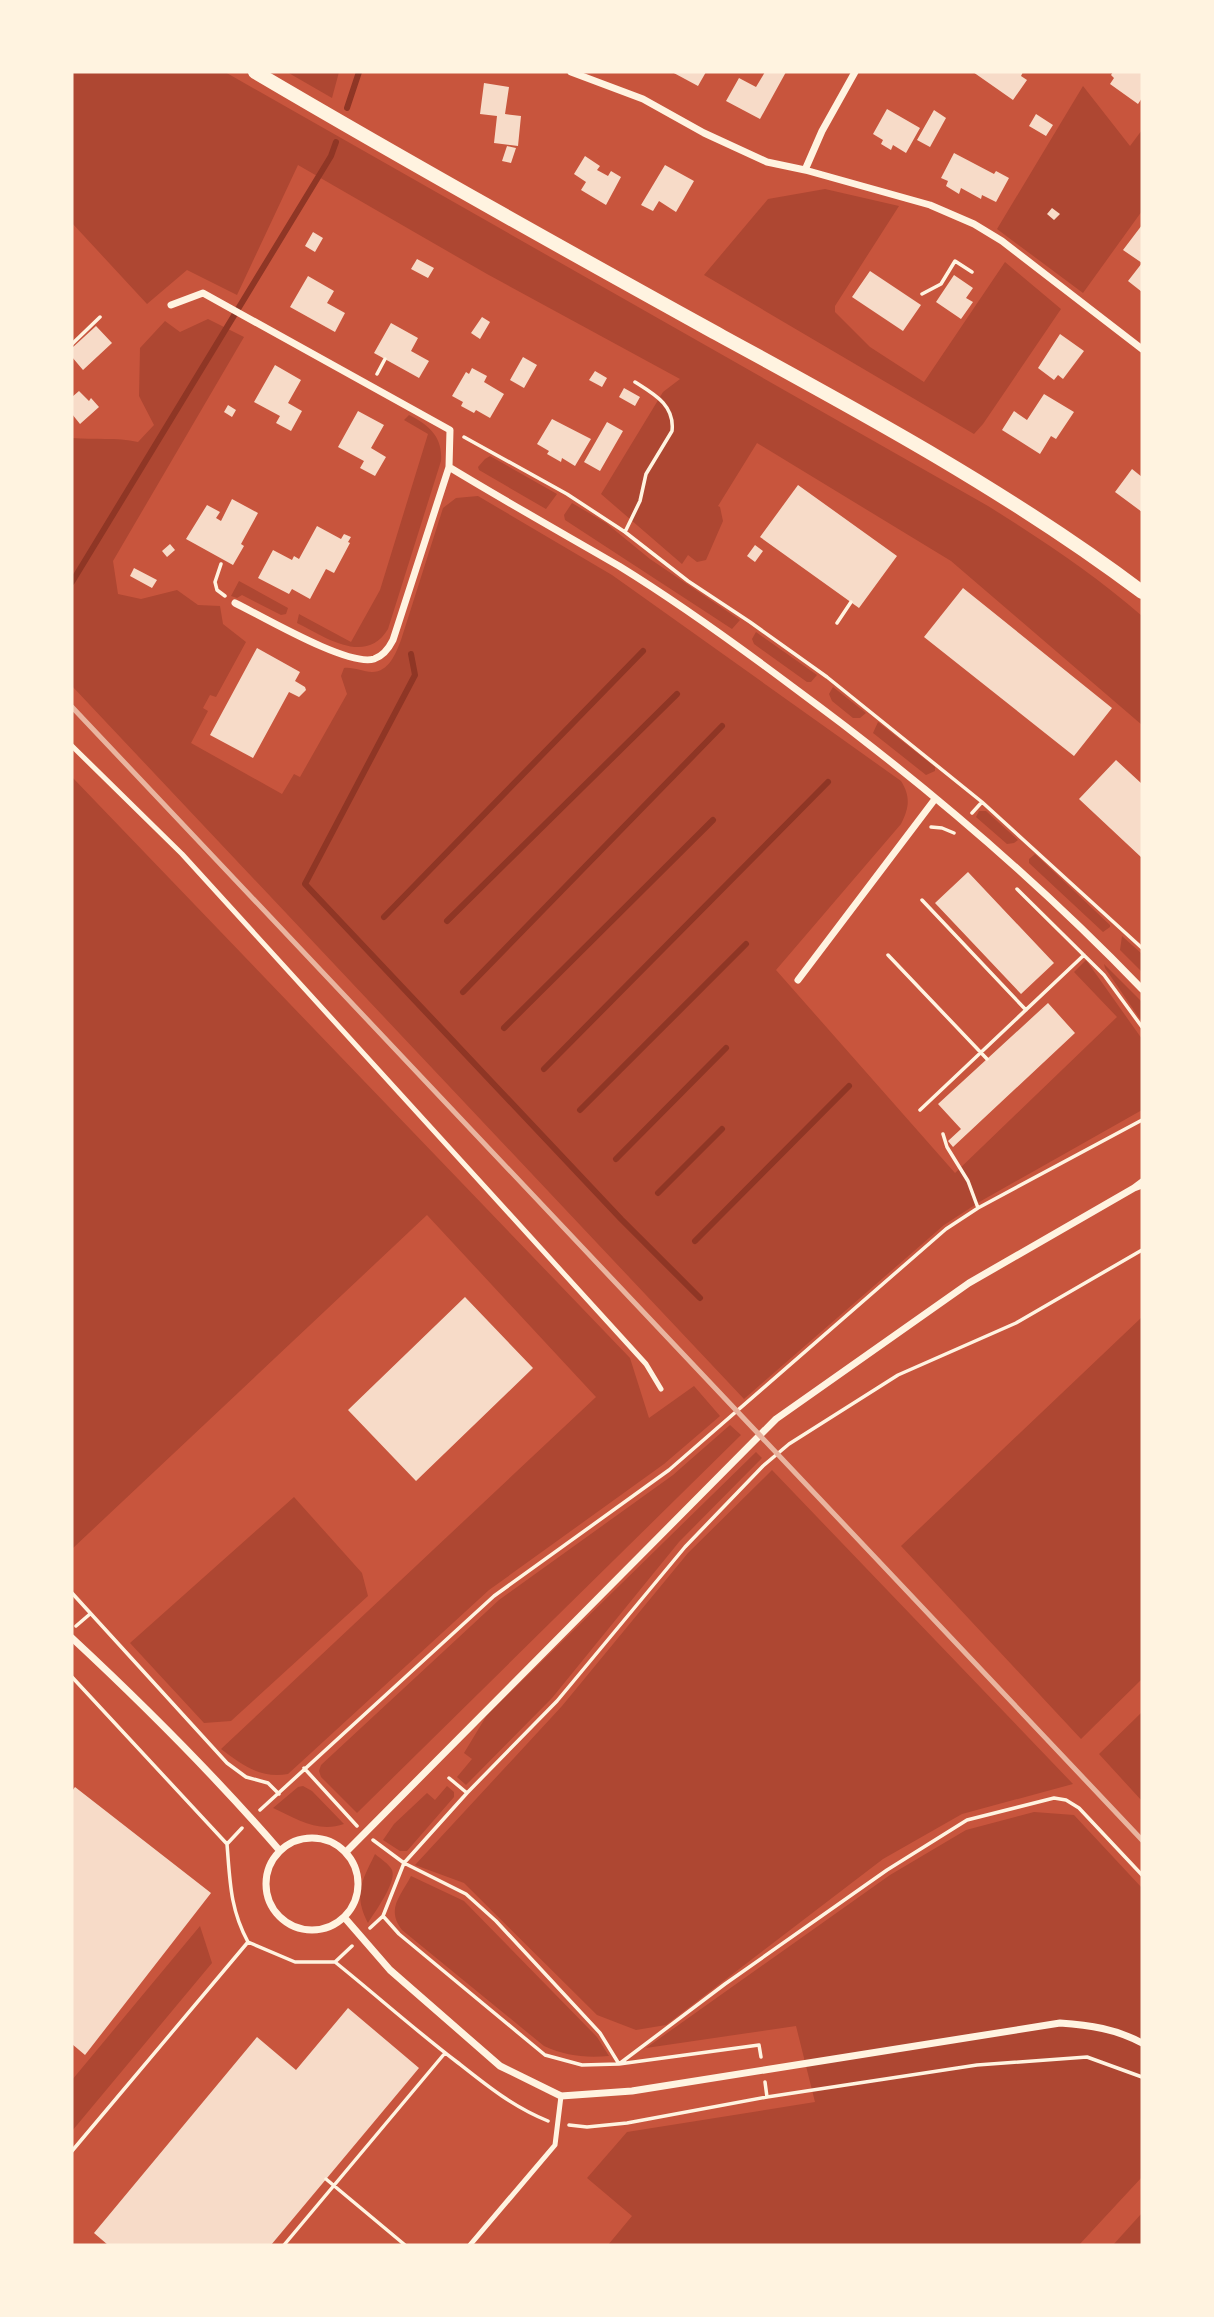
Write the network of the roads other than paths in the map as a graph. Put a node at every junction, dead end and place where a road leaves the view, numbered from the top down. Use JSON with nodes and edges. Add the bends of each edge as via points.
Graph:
{"nodes":[{"id":1,"x":255,"y":72,"type":"edge"},
{"id":2,"x":571,"y":72,"type":"edge"},
{"id":3,"x":855,"y":72,"type":"edge"},
{"id":4,"x":805,"y":170,"type":"junction"},
{"id":5,"x":171,"y":305,"type":"dead end"},
{"id":6,"x":1142,"y":349,"type":"edge"},
{"id":7,"x":449,"y":467,"type":"junction"},
{"id":8,"x":1142,"y":592,"type":"edge"},
{"id":9,"x":235,"y":603,"type":"road end"},
{"id":10,"x":72,"y":746,"type":"edge"},
{"id":11,"x":936,"y":799,"type":"junction"},
{"id":12,"x":798,"y":980,"type":"dead end"},
{"id":13,"x":1142,"y":989,"type":"edge"},
{"id":14,"x":1140,"y":1185,"type":"edge"},
{"id":15,"x":662,"y":1389,"type":"dead end"},
{"id":16,"x":72,"y":1638,"type":"edge"},
{"id":17,"x":280,"y":1851,"type":"junction"},
{"id":18,"x":346,"y":1852,"type":"junction"},
{"id":19,"x":344,"y":1917,"type":"junction"},
{"id":20,"x":1142,"y":2043,"type":"edge"},
{"id":21,"x":561,"y":2096,"type":"junction"},
{"id":22,"x":470,"y":2245,"type":"edge"}],
"edges":[{"from":1,"to":8,"type":"main road","via":[[998,493]]},
{"from":2,"to":4,"type":"street","via":[[643,100],[767,162]]},
{"from":3,"to":4,"type":"street"},
{"from":4,"to":6,"type":"street","via":[[930,205],[974,223]]},
{"from":5,"to":7,"type":"street","via":[[203,293],[450,429]]},
{"from":7,"to":9,"type":"street","via":[[393,640],[382,655],[366,660],[341,655]]},
{"from":7,"to":11,"type":"street","via":[[620,567],[724,637]]},
{"from":10,"to":15,"type":"lane","via":[[191,864],[646,1364]]},
{"from":11,"to":12,"type":"street"},
{"from":11,"to":13,"type":"street"},
{"from":14,"to":18,"type":"street","via":[[969,1283],[776,1419]]},
{"from":16,"to":17,"type":"street"},
{"from":17,"to":18,"type":"street","via":[[313,1838],[325,1839]]},
{"from":17,"to":19,"type":"street","via":[[266,1883],[279,1916],[311,1930]]},
{"from":18,"to":19,"type":"street","via":[[358,1885]]},
{"from":19,"to":21,"type":"street","via":[[390,1970],[500,2066]]},
{"from":20,"to":21,"type":"street","via":[[1096,2025],[1060,2023],[632,2091]]},
{"from":21,"to":22,"type":"lane","via":[[555,2145]]}]}
